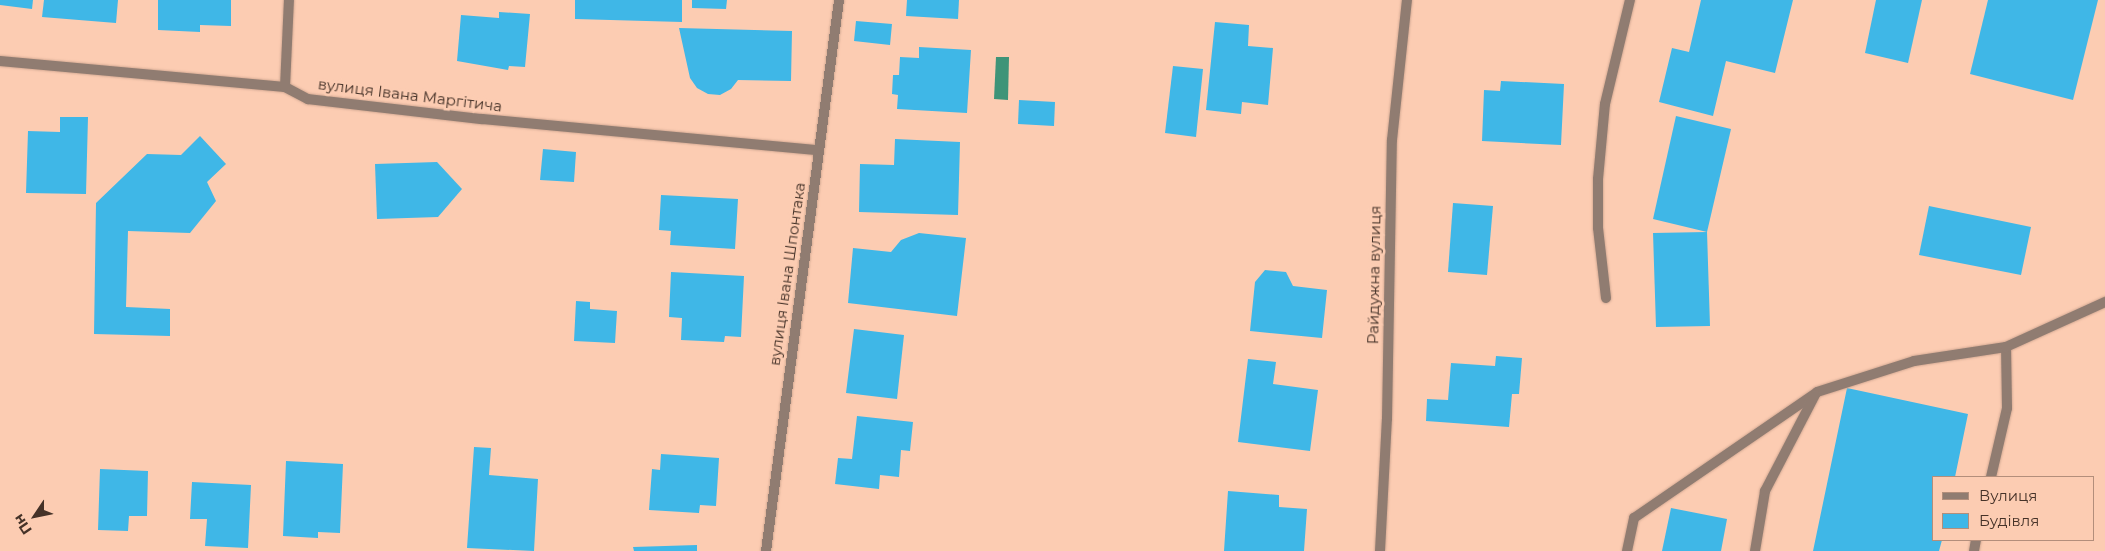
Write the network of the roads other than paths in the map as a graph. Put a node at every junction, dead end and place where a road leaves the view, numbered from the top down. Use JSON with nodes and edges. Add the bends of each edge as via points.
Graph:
{"nodes":[{"id":1,"x":289,"y":0,"type":"edge"},
{"id":2,"x":839,"y":0,"type":"edge"},
{"id":3,"x":1407,"y":0,"type":"edge"},
{"id":4,"x":1630,"y":0,"type":"edge"},
{"id":5,"x":0,"y":61,"type":"edge"},
{"id":6,"x":285,"y":87,"type":"junction"},
{"id":7,"x":819,"y":150,"type":"junction"},
{"id":8,"x":1606,"y":298,"type":"dead end"},
{"id":9,"x":2105,"y":302,"type":"edge"},
{"id":10,"x":2006,"y":347,"type":"junction"},
{"id":11,"x":1816,"y":392,"type":"junction"},
{"id":12,"x":1991,"y":476,"type":"edge"},
{"id":13,"x":766,"y":551,"type":"edge"},
{"id":14,"x":1380,"y":551,"type":"edge"},
{"id":15,"x":1627,"y":551,"type":"edge"},
{"id":16,"x":1755,"y":551,"type":"edge"}],
"edges":[{"from":1,"to":6,"type":"street"},
{"from":2,"to":7,"type":"street","name":"вулиця Івана Шпонтака"},
{"from":3,"to":14,"type":"street","name":"Райдужна вулиця","via":[[1392,140]]},
{"from":4,"to":8,"type":"street","via":[[1605,104],[1598,180],[1598,228]]},
{"from":5,"to":6,"type":"street","name":"вулиця Івана Маргітича"},
{"from":6,"to":7,"type":"street","name":"вулиця Івана Маргітича","via":[[308,98],[482,119]]},
{"from":7,"to":13,"type":"street","name":"вулиця Івана Шпонтака"},
{"from":9,"to":10,"type":"street"},
{"from":10,"to":11,"type":"street","via":[[1914,361]]},
{"from":10,"to":12,"type":"street","via":[[2007,408]]},
{"from":11,"to":15,"type":"street","via":[[1634,518]]},
{"from":11,"to":16,"type":"street","via":[[1765,491]]}]}
